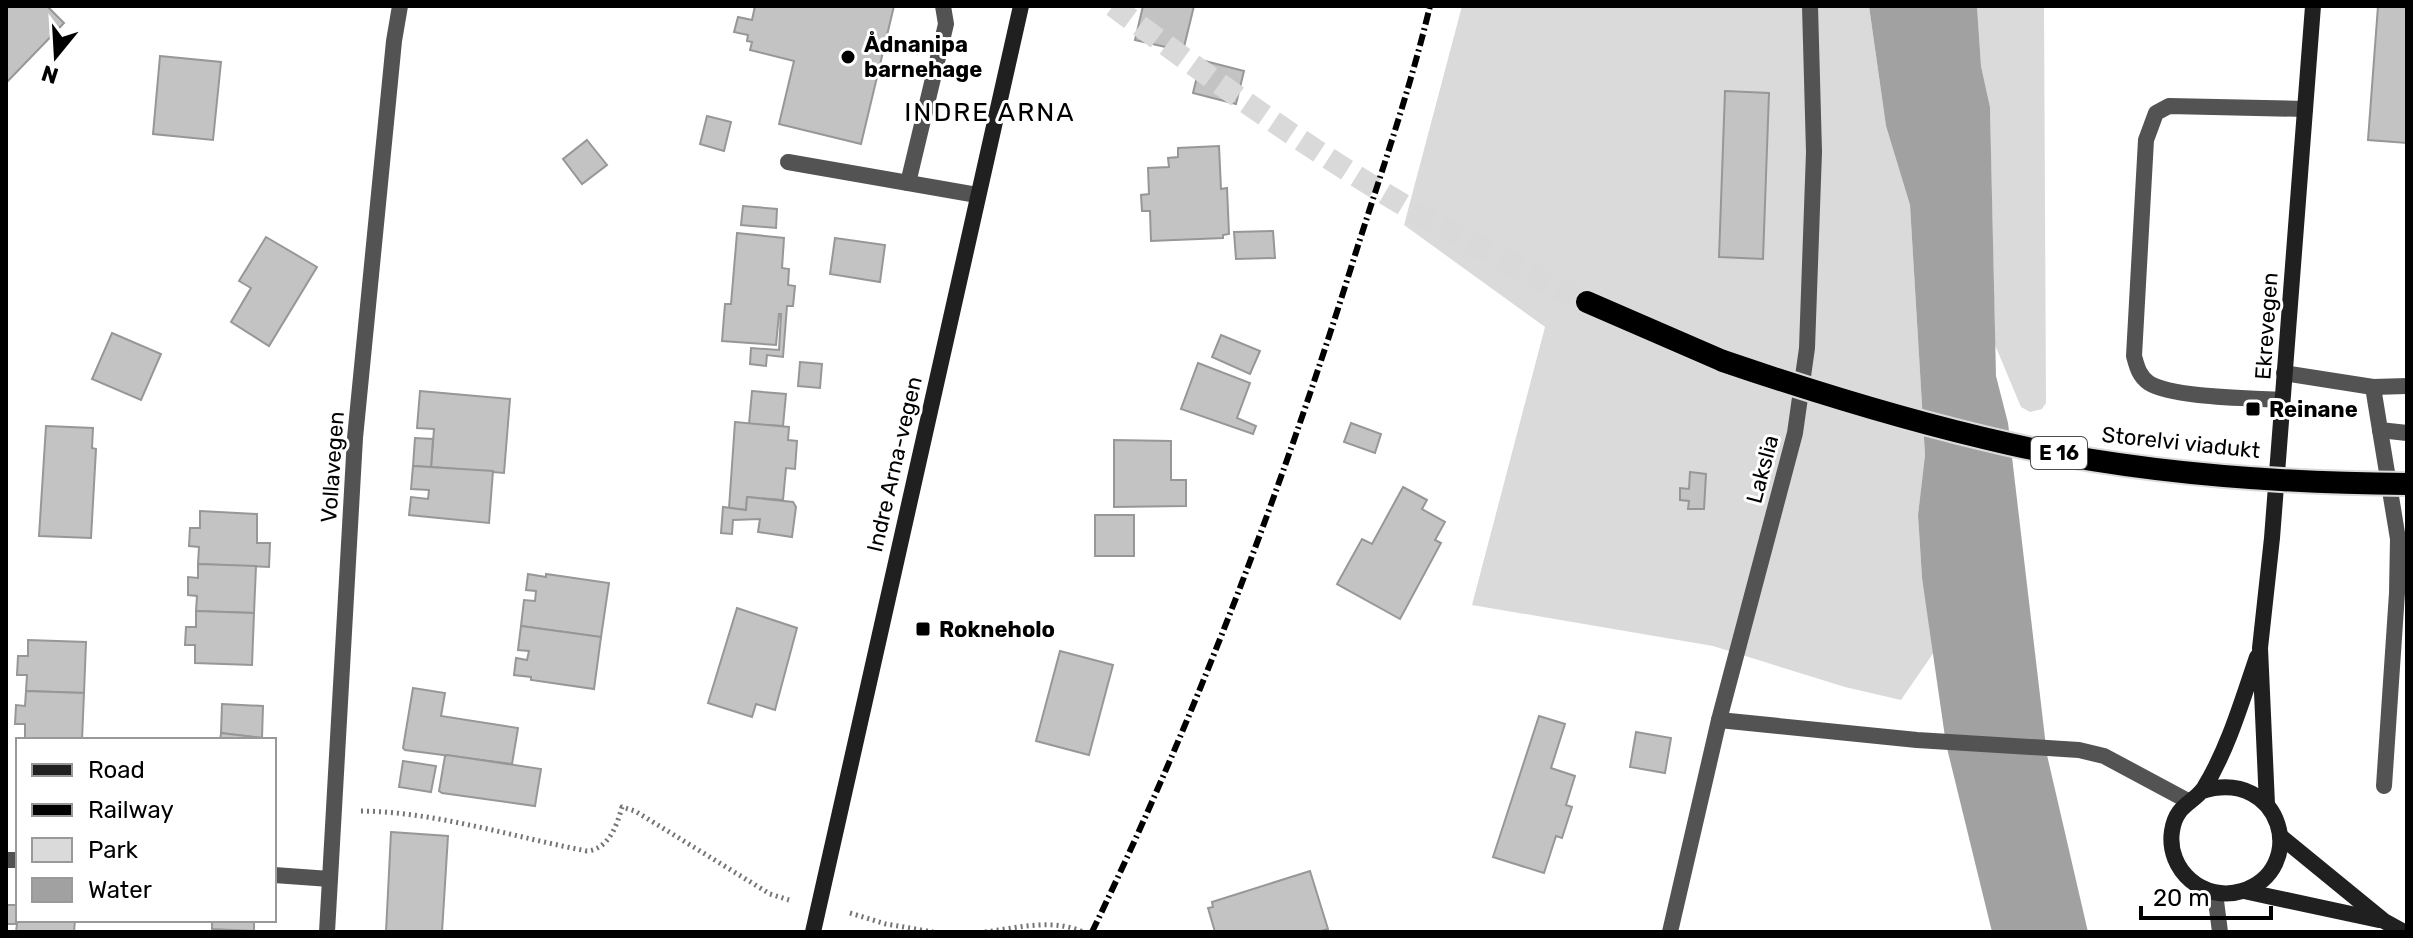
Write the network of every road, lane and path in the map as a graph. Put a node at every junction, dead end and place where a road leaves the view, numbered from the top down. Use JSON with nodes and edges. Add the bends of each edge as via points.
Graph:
{"nodes":[{"id":1,"x":400,"y":6,"type":"edge"},
{"id":2,"x":943,"y":6,"type":"edge"},
{"id":3,"x":1021,"y":6,"type":"edge"},
{"id":4,"x":1810,"y":6,"type":"edge"},
{"id":5,"x":2313,"y":6,"type":"edge"},
{"id":6,"x":2305,"y":109,"type":"junction"},
{"id":7,"x":788,"y":162,"type":"dead end"},
{"id":8,"x":908,"y":183,"type":"junction"},
{"id":9,"x":977,"y":195,"type":"junction"},
{"id":10,"x":1587,"y":302,"type":"tunnel mouth"},
{"id":11,"x":2284,"y":373,"type":"junction"},
{"id":12,"x":2407,"y":386,"type":"edge"},
{"id":13,"x":2373,"y":387,"type":"junction"},
{"id":14,"x":2282,"y":400,"type":"junction"},
{"id":15,"x":2380,"y":430,"type":"junction"},
{"id":16,"x":2407,"y":433,"type":"edge"},
{"id":17,"x":2407,"y":484,"type":"edge"},
{"id":18,"x":2260,"y":648,"type":"junction"},
{"id":19,"x":1719,"y":720,"type":"junction"},
{"id":20,"x":2384,"y":786,"type":"dead end"},
{"id":21,"x":2202,"y":791,"type":"junction"},
{"id":22,"x":2188,"y":801,"type":"junction"},
{"id":23,"x":2267,"y":804,"type":"junction"},
{"id":24,"x":367,"y":811,"type":"dead end"},
{"id":25,"x":2280,"y":836,"type":"junction"},
{"id":26,"x":276,"y":875,"type":"edge"},
{"id":27,"x":330,"y":879,"type":"junction"},
{"id":28,"x":2244,"y":891,"type":"junction"},
{"id":29,"x":2215,"y":893,"type":"junction"},
{"id":30,"x":790,"y":900,"type":"dead end"},
{"id":31,"x":850,"y":913,"type":"dead end"},
{"id":32,"x":2384,"y":921,"type":"junction"},
{"id":33,"x":327,"y":932,"type":"edge"},
{"id":34,"x":813,"y":932,"type":"edge"},
{"id":35,"x":933,"y":932,"type":"edge"},
{"id":36,"x":985,"y":932,"type":"edge"},
{"id":37,"x":1083,"y":932,"type":"edge"},
{"id":38,"x":1670,"y":932,"type":"edge"},
{"id":39,"x":2220,"y":932,"type":"edge"},
{"id":40,"x":2404,"y":932,"type":"edge"}],
"edges":[{"from":1,"to":27,"type":"street","name":"Vollavegen","via":[[355,438]]},
{"from":2,"to":8,"type":"street","via":[[946,24]]},
{"from":3,"to":9,"type":"main road","name":"Indre Arna-vegen"},
{"from":4,"to":19,"type":"street","name":"Lakslia","via":[[1814,152],[1807,348],[1795,433]]},
{"from":5,"to":6,"type":"main road","name":"Ekrevegen"},
{"from":6,"to":11,"type":"main road","name":"Ekrevegen"},
{"from":6,"to":14,"type":"street","via":[[2169,106],[2156,113],[2146,140],[2134,356],[2139,373],[2171,391]]},
{"from":7,"to":8,"type":"street"},
{"from":8,"to":9,"type":"street"},
{"from":9,"to":34,"type":"main road","name":"Indre Arna-vegen"},
{"from":10,"to":17,"type":"highway","name":"Storelvi viadukt","number":"E 16","bridge":true,"via":[[1723,361],[1828,397],[2012,445],[2218,475]]},
{"from":11,"to":13,"type":"street"},
{"from":11,"to":14,"type":"main road","name":"Ekrevegen"},
{"from":12,"to":13,"type":"street"},
{"from":13,"to":15,"type":"street"},
{"from":14,"to":18,"type":"main road","name":"Ekrevegen"},
{"from":15,"to":16,"type":"street"},
{"from":15,"to":20,"type":"street","via":[[2398,539]]},
{"from":18,"to":21,"type":"main road","name":"Ekrevegen","via":[[2235,722]]},
{"from":18,"to":23,"type":"main road","name":"Ekrevegen"},
{"from":19,"to":22,"type":"street","via":[[2079,750],[2104,756]]},
{"from":19,"to":38,"type":"street","name":"Lakslia"},
{"from":21,"to":22,"type":"main road"},
{"from":21,"to":23,"type":"main road","via":[[2237,787]]},
{"from":22,"to":29,"type":"main road","via":[[2172,830],[2172,847],[2186,877]]},
{"from":23,"to":25,"type":"main road"},
{"from":24,"to":30,"type":"path","via":[[458,823],[587,851],[607,841],[622,807],[770,894]]},
{"from":25,"to":28,"type":"main road","via":[[2271,870]]},
{"from":25,"to":32,"type":"main road"},
{"from":26,"to":27,"type":"street"},
{"from":27,"to":33,"type":"street","name":"Vollavegen"},
{"from":28,"to":29,"type":"main road"},
{"from":28,"to":32,"type":"main road"},
{"from":29,"to":39,"type":"street"},
{"from":31,"to":35,"type":"path"},
{"from":32,"to":40,"type":"main road"},
{"from":36,"to":37,"type":"path","via":[[1033,925],[1067,925]]}]}
